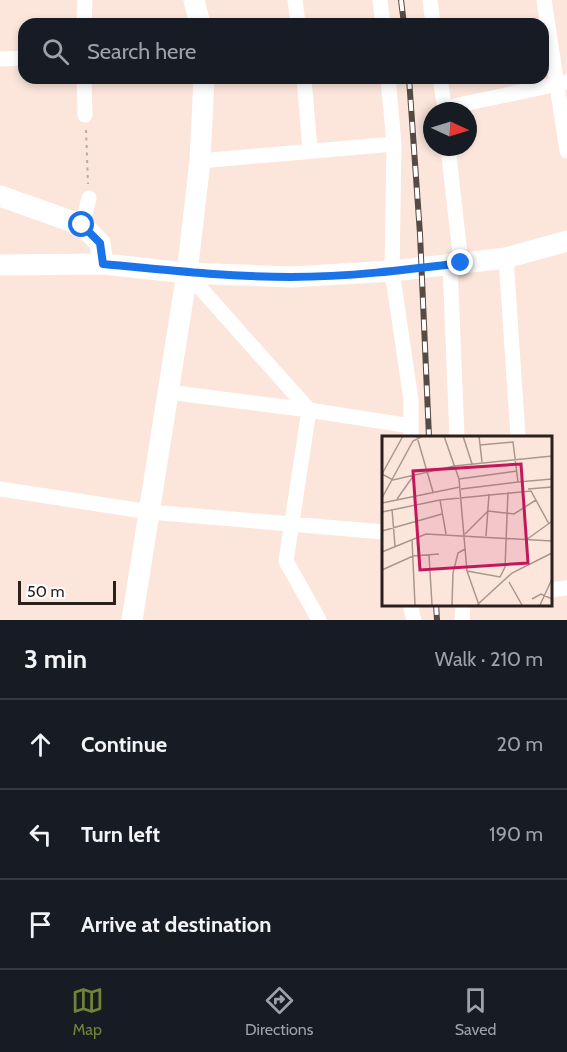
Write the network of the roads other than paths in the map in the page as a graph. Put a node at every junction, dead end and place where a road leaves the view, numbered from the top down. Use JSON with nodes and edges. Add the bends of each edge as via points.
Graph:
{"nodes":[{"id":1,"x":85,"y":0,"type":"edge"},
{"id":2,"x":194,"y":0,"type":"edge"},
{"id":3,"x":295,"y":0,"type":"edge"},
{"id":4,"x":380,"y":0,"type":"edge"},
{"id":5,"x":430,"y":0,"type":"edge"},
{"id":6,"x":543,"y":2,"type":"edge"},
{"id":7,"x":84,"y":18,"type":"edge"},
{"id":8,"x":199,"y":18,"type":"edge"},
{"id":9,"x":297,"y":18,"type":"edge"},
{"id":10,"x":382,"y":18,"type":"edge"},
{"id":11,"x":432,"y":18,"type":"edge"},
{"id":12,"x":547,"y":18,"type":"edge"},
{"id":13,"x":549,"y":28,"type":"edge"},
{"id":14,"x":18,"y":58,"type":"edge"},
{"id":15,"x":0,"y":59,"type":"edge"},
{"id":16,"x":562,"y":83,"type":"edge"},
{"id":17,"x":84,"y":84,"type":"edge"},
{"id":18,"x":204,"y":84,"type":"edge"},
{"id":19,"x":304,"y":84,"type":"edge"},
{"id":20,"x":389,"y":84,"type":"edge"},
{"id":21,"x":441,"y":84,"type":"edge"},
{"id":22,"x":443,"y":102,"type":"edge"},
{"id":23,"x":477,"y":102,"type":"edge"},
{"id":24,"x":85,"y":115,"type":"road end"},
{"id":25,"x":394,"y":144,"type":"junction"},
{"id":26,"x":310,"y":150,"type":"junction"},
{"id":27,"x":567,"y":151,"type":"edge"},
{"id":28,"x":447,"y":156,"type":"edge"},
{"id":29,"x":200,"y":161,"type":"junction"},
{"id":30,"x":0,"y":196,"type":"edge"},
{"id":31,"x":88,"y":198,"type":"road end"},
{"id":32,"x":82,"y":225,"type":"junction"},
{"id":33,"x":567,"y":241,"type":"edge"},
{"id":34,"x":506,"y":258,"type":"junction"},
{"id":35,"x":103,"y":264,"type":"junction"},
{"id":36,"x":0,"y":265,"type":"edge"},
{"id":37,"x":429,"y":267,"type":"junction"},
{"id":38,"x":187,"y":273,"type":"junction"},
{"id":39,"x":168,"y":392,"type":"junction"},
{"id":40,"x":309,"y":410,"type":"junction"},
{"id":41,"x":411,"y":431,"type":"edge"},
{"id":42,"x":457,"y":436,"type":"edge"},
{"id":43,"x":518,"y":436,"type":"edge"},
{"id":44,"x":0,"y":489,"type":"edge"},
{"id":45,"x":150,"y":512,"type":"junction"},
{"id":46,"x":291,"y":525,"type":"junction"},
{"id":47,"x":382,"y":532,"type":"edge"},
{"id":48,"x":567,"y":588,"type":"edge"},
{"id":49,"x":552,"y":590,"type":"edge"},
{"id":50,"x":410,"y":605,"type":"edge"},
{"id":51,"x":463,"y":605,"type":"edge"},
{"id":52,"x":133,"y":619,"type":"edge"},
{"id":53,"x":319,"y":620,"type":"edge"},
{"id":54,"x":412,"y":620,"type":"edge"},
{"id":55,"x":462,"y":620,"type":"edge"}],
"edges":[{"from":1,"to":7,"type":"street"},
{"from":2,"to":8,"type":"street"},
{"from":3,"to":9,"type":"street"},
{"from":4,"to":10,"type":"street"},
{"from":5,"to":11,"type":"street"},
{"from":6,"to":12,"type":"street"},
{"from":13,"to":16,"type":"street"},
{"from":14,"to":15,"type":"street"},
{"from":16,"to":23,"type":"street"},
{"from":16,"to":27,"type":"street"},
{"from":17,"to":24,"type":"street"},
{"from":18,"to":29,"type":"street"},
{"from":19,"to":26,"type":"street"},
{"from":20,"to":25,"type":"street"},
{"from":21,"to":22,"type":"street"},
{"from":25,"to":26,"type":"street"},
{"from":25,"to":37,"type":"street"},
{"from":26,"to":29,"type":"street"},
{"from":28,"to":37,"type":"street"},
{"from":29,"to":38,"type":"street"},
{"from":30,"to":32,"type":"street"},
{"from":31,"to":32,"type":"street"},
{"from":32,"to":35,"type":"street","via":[[100,243]]},
{"from":33,"to":34,"type":"street"},
{"from":34,"to":37,"type":"street"},
{"from":34,"to":43,"type":"street"},
{"from":35,"to":36,"type":"street"},
{"from":35,"to":38,"type":"street"},
{"from":37,"to":38,"type":"street","via":[[292,277]]},
{"from":37,"to":41,"type":"street","via":[[411,400]]},
{"from":37,"to":42,"type":"street"},
{"from":38,"to":39,"type":"street"},
{"from":38,"to":40,"type":"street"},
{"from":39,"to":40,"type":"street"},
{"from":39,"to":45,"type":"street"},
{"from":40,"to":41,"type":"street"},
{"from":40,"to":46,"type":"street"},
{"from":44,"to":45,"type":"street"},
{"from":45,"to":46,"type":"street"},
{"from":45,"to":52,"type":"street"},
{"from":46,"to":47,"type":"street"},
{"from":46,"to":53,"type":"street","via":[[286,561]]},
{"from":48,"to":49,"type":"street"},
{"from":50,"to":54,"type":"street"},
{"from":51,"to":55,"type":"street"}]}
